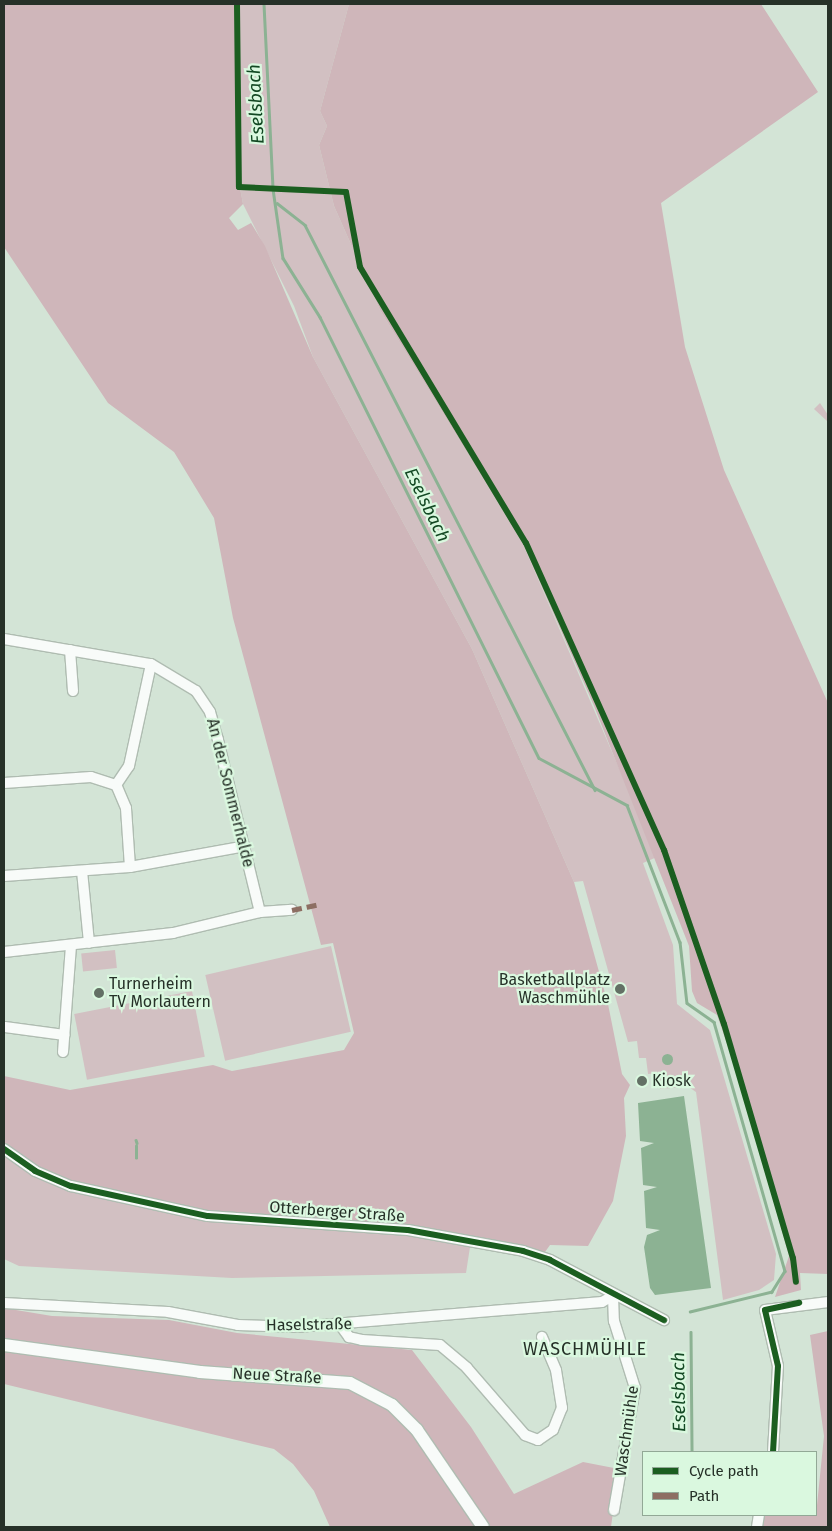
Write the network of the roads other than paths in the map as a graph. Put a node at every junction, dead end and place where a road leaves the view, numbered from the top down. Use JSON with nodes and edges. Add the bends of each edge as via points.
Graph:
{"nodes":[{"id":1,"x":4,"y":639,"type":"edge"},
{"id":2,"x":70,"y":650,"type":"junction"},
{"id":3,"x":151,"y":664,"type":"junction"},
{"id":4,"x":73,"y":692,"type":"dead end"},
{"id":5,"x":4,"y":783,"type":"edge"},
{"id":6,"x":116,"y":785,"type":"junction"},
{"id":7,"x":245,"y":846,"type":"junction"},
{"id":8,"x":130,"y":867,"type":"junction"},
{"id":9,"x":82,"y":871,"type":"junction"},
{"id":10,"x":4,"y":876,"type":"edge"},
{"id":11,"x":292,"y":910,"type":"dead end"},
{"id":12,"x":260,"y":912,"type":"junction"},
{"id":13,"x":89,"y":943,"type":"junction"},
{"id":14,"x":71,"y":946,"type":"junction"},
{"id":15,"x":4,"y":952,"type":"edge"},
{"id":16,"x":5,"y":1027,"type":"dead end"},
{"id":17,"x":64,"y":1035,"type":"junction"},
{"id":18,"x":63,"y":1052,"type":"dead end"},
{"id":19,"x":4,"y":1149,"type":"edge"},
{"id":20,"x":613,"y":1296,"type":"junction"},
{"id":21,"x":828,"y":1302,"type":"edge"},
{"id":22,"x":4,"y":1303,"type":"edge"},
{"id":23,"x":664,"y":1320,"type":"dead end"},
{"id":24,"x":341,"y":1326,"type":"junction"},
{"id":25,"x":542,"y":1337,"type":"dead end"},
{"id":26,"x":4,"y":1345,"type":"edge"},
{"id":27,"x":774,"y":1451,"type":"edge"},
{"id":28,"x":614,"y":1510,"type":"dead end"},
{"id":29,"x":483,"y":1527,"type":"edge"}],
"edges":[{"from":1,"to":2,"type":"street","name":"An der Sommerhalde"},
{"from":2,"to":3,"type":"street","name":"An der Sommerhalde"},
{"from":2,"to":4,"type":"street"},
{"from":3,"to":6,"type":"street","via":[[129,766]]},
{"from":3,"to":7,"type":"street","name":"An der Sommerhalde","via":[[196,691],[210,712]]},
{"from":5,"to":6,"type":"street","via":[[92,777]]},
{"from":6,"to":8,"type":"street","via":[[126,808]]},
{"from":7,"to":8,"type":"street"},
{"from":7,"to":12,"type":"street","name":"An der Sommerhalde"},
{"from":8,"to":9,"type":"street"},
{"from":9,"to":10,"type":"street"},
{"from":9,"to":13,"type":"street"},
{"from":11,"to":12,"type":"street"},
{"from":12,"to":13,"type":"street","via":[[173,933]]},
{"from":13,"to":14,"type":"street"},
{"from":14,"to":15,"type":"street"},
{"from":14,"to":17,"type":"street"},
{"from":16,"to":17,"type":"street"},
{"from":17,"to":18,"type":"street"},
{"from":19,"to":20,"type":"street","name":"Otterberger Straße","via":[[35,1171],[71,1186],[208,1216],[408,1230],[523,1251],[550,1260]]},
{"from":20,"to":23,"type":"street","name":"Otterberger Straße"},
{"from":20,"to":24,"type":"street","name":"Haselstraße","via":[[602,1302]]},
{"from":20,"to":28,"type":"street","name":"Waschmühle","via":[[614,1321],[635,1388]]},
{"from":21,"to":27,"type":"street","via":[[765,1310],[778,1366]]},
{"from":22,"to":24,"type":"street","name":"Haselstraße","via":[[168,1312],[238,1326]]},
{"from":24,"to":25,"type":"street","via":[[349,1337],[362,1340],[440,1345],[467,1368],[525,1436],[538,1440],[553,1430],[562,1408],[556,1370]]},
{"from":26,"to":29,"type":"main road","name":"Neue Straße","via":[[200,1372],[350,1383],[392,1405],[417,1430]]}]}
